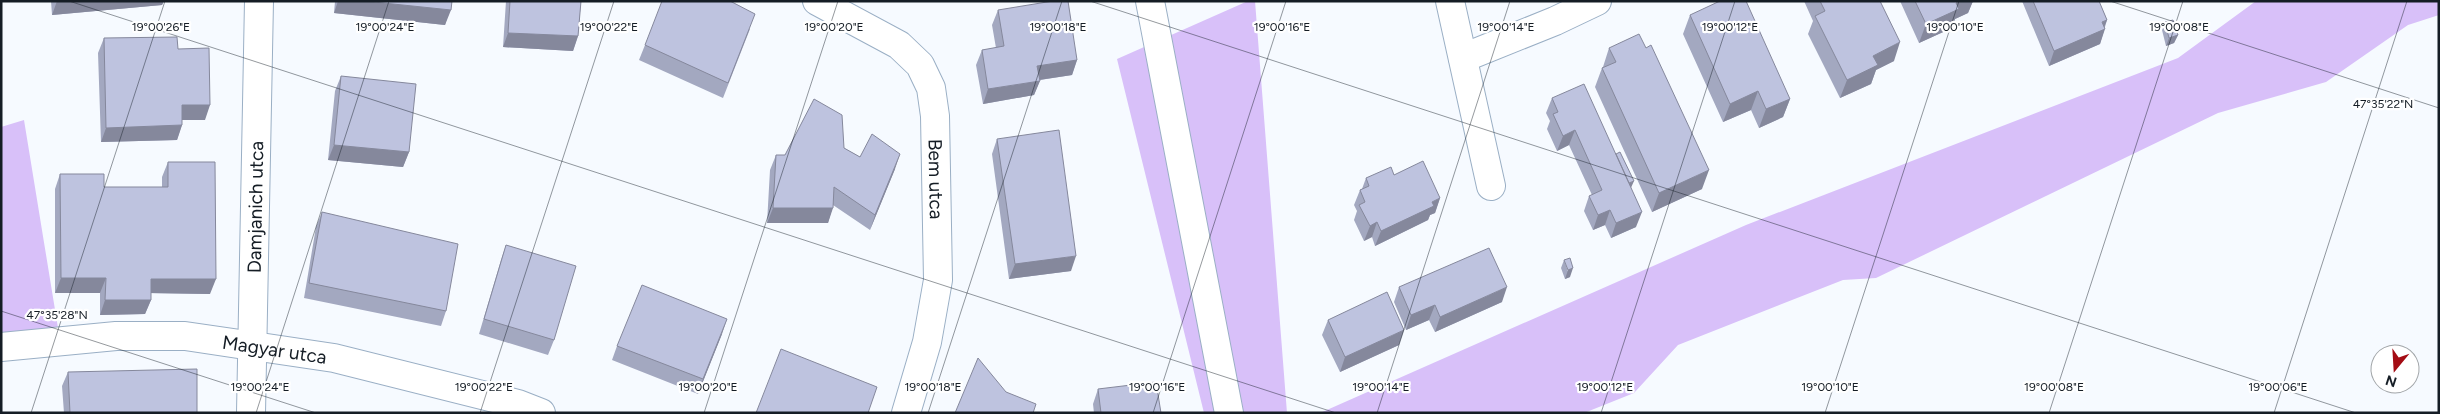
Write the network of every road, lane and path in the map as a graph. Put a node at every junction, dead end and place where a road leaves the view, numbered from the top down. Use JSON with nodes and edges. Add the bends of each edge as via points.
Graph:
{"nodes":[{"id":1,"x":259,"y":1,"type":"edge"},
{"id":2,"x":818,"y":1,"type":"edge"},
{"id":3,"x":1150,"y":1,"type":"edge"},
{"id":4,"x":1450,"y":1,"type":"edge"},
{"id":5,"x":1597,"y":1,"type":"edge"},
{"id":6,"x":1463,"y":58,"type":"junction"},
{"id":7,"x":1491,"y":186,"type":"dead end"},
{"id":8,"x":252,"y":345,"type":"junction"},
{"id":9,"x":1,"y":347,"type":"edge"},
{"id":10,"x":251,"y":413,"type":"edge"},
{"id":11,"x":541,"y":413,"type":"edge"},
{"id":12,"x":906,"y":413,"type":"edge"},
{"id":13,"x":1229,"y":413,"type":"edge"}],
"edges":[{"from":1,"to":8,"type":"street","name":"Damjanich utca"},
{"from":2,"to":12,"type":"street","name":"Bem utca","via":[[899,46],[920,65],[931,88],[935,116],[938,280],[927,342]]},
{"from":3,"to":13,"type":"street"},
{"from":4,"to":6,"type":"street"},
{"from":5,"to":6,"type":"street"},
{"from":6,"to":7,"type":"street"},
{"from":8,"to":9,"type":"street","name":"Magyar utca","via":[[186,336],[116,336]]},
{"from":8,"to":10,"type":"street","name":"Damjanich utca"},
{"from":8,"to":11,"type":"street","name":"Magyar utca","via":[[334,358],[518,404]]}]}
